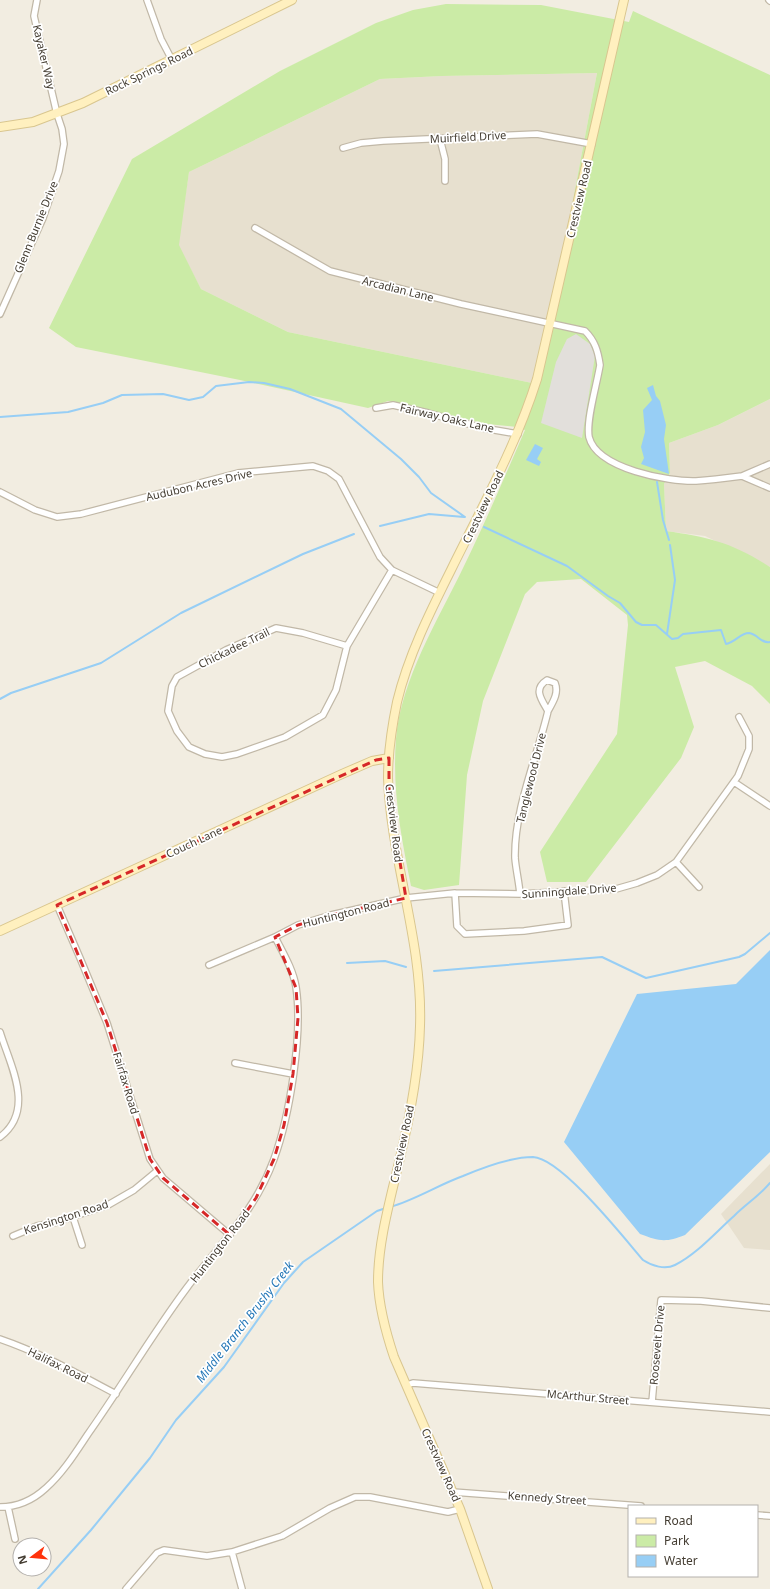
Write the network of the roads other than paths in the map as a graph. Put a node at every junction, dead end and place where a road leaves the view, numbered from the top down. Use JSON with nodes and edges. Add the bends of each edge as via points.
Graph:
{"nodes":[{"id":1,"x":37,"y":0,"type":"edge"},
{"id":2,"x":148,"y":0,"type":"edge"},
{"id":3,"x":292,"y":0,"type":"edge"},
{"id":4,"x":624,"y":0,"type":"edge"},
{"id":5,"x":172,"y":60,"type":"junction"},
{"id":6,"x":57,"y":114,"type":"junction"},
{"id":7,"x":0,"y":127,"type":"edge"},
{"id":8,"x":440,"y":139,"type":"junction"},
{"id":9,"x":592,"y":144,"type":"junction"},
{"id":10,"x":343,"y":148,"type":"dead end"},
{"id":11,"x":446,"y":181,"type":"dead end"},
{"id":12,"x":256,"y":228,"type":"dead end"},
{"id":13,"x":0,"y":314,"type":"edge"},
{"id":14,"x":551,"y":323,"type":"junction"},
{"id":15,"x":376,"y":408,"type":"dead end"},
{"id":16,"x":518,"y":434,"type":"junction"},
{"id":17,"x":770,"y":464,"type":"edge"},
{"id":18,"x":742,"y":476,"type":"junction"},
{"id":19,"x":770,"y":488,"type":"edge"},
{"id":20,"x":0,"y":492,"type":"edge"},
{"id":21,"x":392,"y":570,"type":"junction"},
{"id":22,"x":440,"y":592,"type":"junction"},
{"id":23,"x":347,"y":646,"type":"junction"},
{"id":24,"x":548,"y":711,"type":"junction"},
{"id":25,"x":739,"y":718,"type":"dead end"},
{"id":26,"x":389,"y":758,"type":"junction"},
{"id":27,"x":734,"y":782,"type":"junction"},
{"id":28,"x":770,"y":806,"type":"edge"},
{"id":29,"x":676,"y":862,"type":"junction"},
{"id":30,"x":699,"y":887,"type":"dead end"},
{"id":31,"x":564,"y":891,"type":"junction"},
{"id":32,"x":455,"y":893,"type":"junction"},
{"id":33,"x":520,"y":894,"type":"junction"},
{"id":34,"x":406,"y":898,"type":"junction"},
{"id":35,"x":57,"y":905,"type":"junction"},
{"id":36,"x":0,"y":931,"type":"edge"},
{"id":37,"x":275,"y":937,"type":"junction"},
{"id":38,"x":209,"y":965,"type":"dead end"},
{"id":39,"x":0,"y":1032,"type":"edge"},
{"id":40,"x":1,"y":1042,"type":"edge"},
{"id":41,"x":235,"y":1063,"type":"dead end"},
{"id":42,"x":293,"y":1074,"type":"junction"},
{"id":43,"x":0,"y":1137,"type":"edge"},
{"id":44,"x":157,"y":1171,"type":"junction"},
{"id":45,"x":73,"y":1217,"type":"junction"},
{"id":46,"x":230,"y":1235,"type":"junction"},
{"id":47,"x":13,"y":1236,"type":"dead end"},
{"id":48,"x":82,"y":1245,"type":"dead end"},
{"id":49,"x":770,"y":1308,"type":"edge"},
{"id":50,"x":0,"y":1339,"type":"edge"},
{"id":51,"x":407,"y":1385,"type":"junction"},
{"id":52,"x":116,"y":1394,"type":"junction"},
{"id":53,"x":652,"y":1402,"type":"junction"},
{"id":54,"x":770,"y":1412,"type":"edge"},
{"id":55,"x":453,"y":1492,"type":"junction"},
{"id":56,"x":629,"y":1505,"type":"edge"},
{"id":57,"x":0,"y":1507,"type":"edge"},
{"id":58,"x":8,"y":1507,"type":"junction"},
{"id":59,"x":460,"y":1509,"type":"junction"},
{"id":60,"x":758,"y":1515,"type":"edge"},
{"id":61,"x":770,"y":1516,"type":"edge"},
{"id":62,"x":15,"y":1537,"type":"edge"},
{"id":63,"x":232,"y":1552,"type":"junction"},
{"id":64,"x":126,"y":1589,"type":"edge"},
{"id":65,"x":242,"y":1589,"type":"edge"},
{"id":66,"x":488,"y":1589,"type":"edge"}],
"edges":[{"from":1,"to":6,"type":"street","name":"Kayaker Way","via":[[34,16]]},
{"from":2,"to":5,"type":"street"},
{"from":3,"to":5,"type":"street","name":"Rock Springs Road"},
{"from":4,"to":9,"type":"street","name":"Crestview Road"},
{"from":5,"to":6,"type":"street","name":"Rock Springs Road"},
{"from":6,"to":7,"type":"street","name":"Rock Springs Road","via":[[33,122]]},
{"from":6,"to":13,"type":"street","name":"Glenn Burnie Drive","via":[[64,144],[59,171],[43,218]]},
{"from":8,"to":9,"type":"street","name":"Muirfield Drive","via":[[538,134]]},
{"from":8,"to":10,"type":"street","name":"Muirfield Drive","via":[[383,140]]},
{"from":8,"to":11,"type":"street","via":[[445,159]]},
{"from":9,"to":14,"type":"street","name":"Crestview Road"},
{"from":12,"to":14,"type":"street","name":"Arcadian Lane","via":[[330,271],[461,304]]},
{"from":14,"to":16,"type":"street","name":"Crestview Road","via":[[537,379]]},
{"from":14,"to":18,"type":"street","name":"Arcadian Lane","via":[[585,331],[596,346],[600,365],[589,434],[592,445],[603,456],[615,464],[673,480],[696,481]]},
{"from":15,"to":16,"type":"street","name":"Fairway Oaks Lane","via":[[393,405],[482,428]]},
{"from":16,"to":22,"type":"street","name":"Crestview Road"},
{"from":17,"to":18,"type":"street"},
{"from":18,"to":19,"type":"street"},
{"from":20,"to":21,"type":"street","name":"Audubon Acres Drive","via":[[35,510],[57,517],[81,514],[238,473],[313,466],[328,471],[339,479],[380,557]]},
{"from":21,"to":22,"type":"street","name":"Audubon Acres Drive"},
{"from":21,"to":23,"type":"street","name":"Chickadee Trail"},
{"from":22,"to":26,"type":"street","name":"Crestview Road","via":[[410,658],[397,703]]},
{"from":23,"to":23,"type":"street","name":"Chickadee Trail","via":[[336,690],[324,715],[285,736],[237,754],[222,757],[205,754],[189,747],[177,731],[168,711],[172,686],[177,677],[226,650],[276,628],[303,632]]},
{"from":24,"to":24,"type":"street","name":"Tanglewood Drive","via":[[557,689],[555,683],[547,680],[542,684],[539,696]]},
{"from":24,"to":33,"type":"street","name":"Tanglewood Drive","via":[[518,828],[515,857]]},
{"from":25,"to":27,"type":"street","name":"Sunningdale Drive","via":[[749,736],[749,749]]},
{"from":26,"to":34,"type":"street","name":"Crestview Road","via":[[390,804]]},
{"from":26,"to":35,"type":"street","name":"Couch Lane","via":[[372,761],[342,774]]},
{"from":27,"to":28,"type":"street"},
{"from":27,"to":29,"type":"street","name":"Sunningdale Drive"},
{"from":29,"to":30,"type":"street"},
{"from":29,"to":31,"type":"street","name":"Sunningdale Drive","via":[[657,875],[637,883],[616,888]]},
{"from":31,"to":32,"type":"street","via":[[568,925],[524,931],[465,934],[457,926]]},
{"from":31,"to":33,"type":"street","name":"Sunningdale Drive"},
{"from":32,"to":33,"type":"street","name":"Sunningdale Drive"},
{"from":32,"to":34,"type":"street","name":"Sunningdale Drive"},
{"from":34,"to":37,"type":"street","name":"Huntington Road","via":[[330,915],[298,925]]},
{"from":34,"to":51,"type":"street","name":"Crestview Road","via":[[420,983],[420,1028],[414,1088],[390,1200],[380,1254],[378,1282],[386,1334]]},
{"from":35,"to":36,"type":"street","name":"Couch Lane"},
{"from":35,"to":44,"type":"street","name":"Fairfax Road","via":[[96,995],[150,1159]]},
{"from":37,"to":38,"type":"street"},
{"from":37,"to":42,"type":"street","name":"Huntington Road","via":[[293,974],[296,988],[298,1018]]},
{"from":39,"to":40,"type":"street"},
{"from":40,"to":43,"type":"street","via":[[11,1066],[19,1096],[19,1108],[13,1124]]},
{"from":41,"to":42,"type":"street"},
{"from":42,"to":46,"type":"street","name":"Huntington Road","via":[[284,1125],[274,1159],[249,1209]]},
{"from":44,"to":45,"type":"street","name":"Kensington Road","via":[[134,1190],[108,1205]]},
{"from":44,"to":46,"type":"street","name":"Fairfax Road","via":[[180,1194]]},
{"from":45,"to":47,"type":"street","name":"Kensington Road","via":[[37,1226]]},
{"from":45,"to":48,"type":"street"},
{"from":46,"to":52,"type":"street","name":"Huntington Road","via":[[186,1288]]},
{"from":49,"to":53,"type":"street","name":"Roosevelt Drive","via":[[661,1300]]},
{"from":50,"to":52,"type":"street","name":"Halifax Road","via":[[18,1345]]},
{"from":51,"to":53,"type":"street","name":"McArthur Street","via":[[438,1385]]},
{"from":51,"to":55,"type":"street","name":"Crestview Road"},
{"from":52,"to":58,"type":"street","name":"Huntington Road","via":[[75,1453],[47,1487],[35,1497]]},
{"from":53,"to":54,"type":"street","name":"McArthur Street"},
{"from":55,"to":56,"type":"street","name":"Kennedy Street"},
{"from":55,"to":59,"type":"street","name":"Crestview Road"},
{"from":57,"to":58,"type":"street","name":"Huntington Road"},
{"from":58,"to":62,"type":"street"},
{"from":59,"to":63,"type":"street","via":[[448,1512],[370,1497],[355,1497],[330,1508],[282,1536]]},
{"from":59,"to":66,"type":"street","name":"Crestview Road"},
{"from":60,"to":61,"type":"street"},
{"from":63,"to":64,"type":"street","via":[[207,1556],[164,1550],[157,1553]]},
{"from":63,"to":65,"type":"street"}]}
